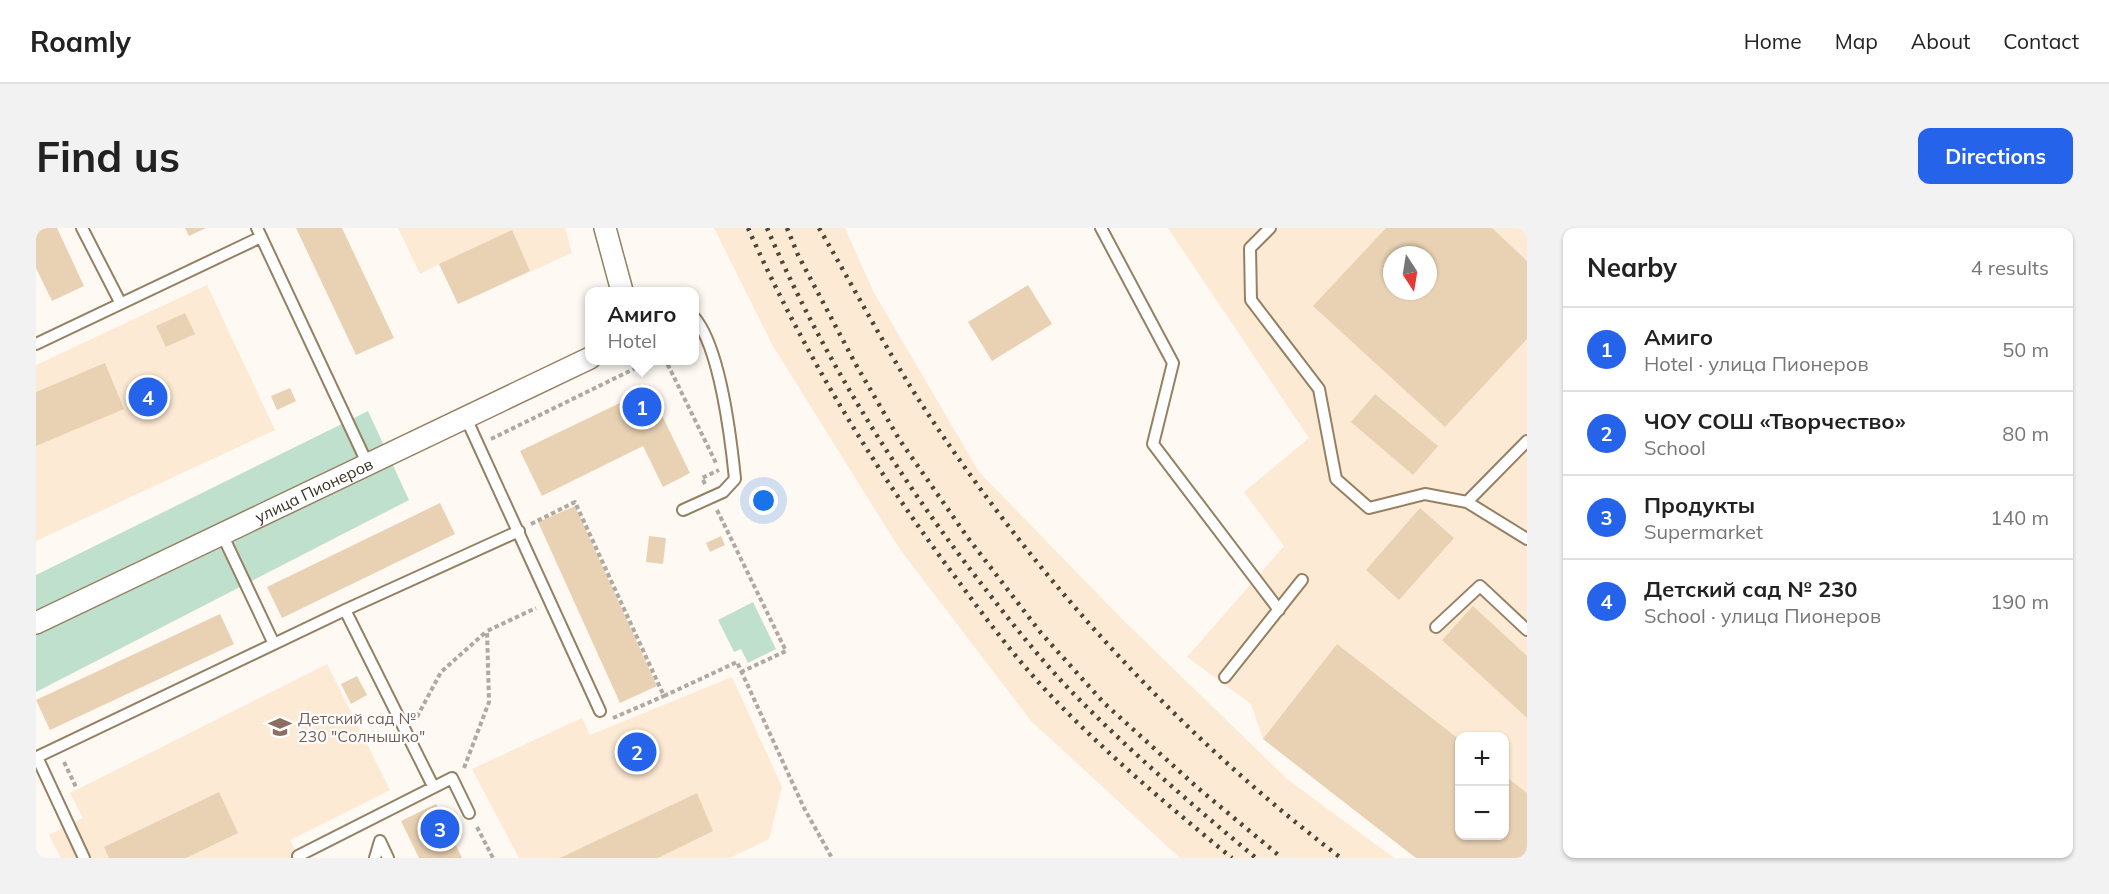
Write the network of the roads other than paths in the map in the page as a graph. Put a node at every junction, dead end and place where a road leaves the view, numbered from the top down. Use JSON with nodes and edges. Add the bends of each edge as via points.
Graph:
{"nodes":[{"id":1,"x":82,"y":228,"type":"edge"},
{"id":2,"x":605,"y":228,"type":"edge"},
{"id":3,"x":1101,"y":228,"type":"edge"},
{"id":4,"x":1270,"y":228,"type":"edge"},
{"id":5,"x":259,"y":232,"type":"edge"},
{"id":6,"x":621,"y":287,"type":"edge"},
{"id":7,"x":120,"y":302,"type":"junction"},
{"id":8,"x":699,"y":323,"type":"edge"},
{"id":9,"x":36,"y":344,"type":"edge"},
{"id":10,"x":585,"y":360,"type":"edge"},
{"id":11,"x":466,"y":418,"type":"junction"},
{"id":12,"x":1527,"y":441,"type":"edge"},
{"id":13,"x":368,"y":465,"type":"junction"},
{"id":14,"x":1467,"y":502,"type":"junction"},
{"id":15,"x":683,"y":510,"type":"dead end"},
{"id":16,"x":519,"y":531,"type":"junction"},
{"id":17,"x":222,"y":534,"type":"junction"},
{"id":18,"x":1527,"y":539,"type":"edge"},
{"id":19,"x":1302,"y":580,"type":"dead end"},
{"id":20,"x":345,"y":610,"type":"junction"},
{"id":21,"x":1279,"y":610,"type":"junction"},
{"id":22,"x":36,"y":623,"type":"edge"},
{"id":23,"x":1436,"y":627,"type":"dead end"},
{"id":24,"x":1527,"y":630,"type":"edge"},
{"id":25,"x":274,"y":644,"type":"junction"},
{"id":26,"x":1225,"y":677,"type":"dead end"},
{"id":27,"x":600,"y":711,"type":"road end"},
{"id":28,"x":37,"y":758,"type":"edge"},
{"id":29,"x":433,"y":786,"type":"junction"},
{"id":30,"x":469,"y":813,"type":"road end"},
{"id":31,"x":298,"y":856,"type":"dead end"},
{"id":32,"x":84,"y":858,"type":"edge"},
{"id":33,"x":375,"y":858,"type":"edge"},
{"id":34,"x":388,"y":858,"type":"edge"}],
"edges":[{"from":1,"to":7,"type":"lane"},
{"from":2,"to":6,"type":"street"},
{"from":3,"to":21,"type":"lane","via":[[1173,363],[1153,444]]},
{"from":4,"to":14,"type":"lane","via":[[1250,248],[1251,300],[1319,389],[1336,478],[1369,508],[1425,494]]},
{"from":5,"to":7,"type":"lane"},
{"from":5,"to":13,"type":"lane"},
{"from":7,"to":9,"type":"lane"},
{"from":8,"to":15,"type":"lane","via":[[714,359],[731,433],[735,479],[723,492]]},
{"from":10,"to":11,"type":"street","name":"улица Пионеров"},
{"from":11,"to":13,"type":"street","name":"улица Пионеров"},
{"from":11,"to":16,"type":"lane"},
{"from":12,"to":14,"type":"lane"},
{"from":13,"to":17,"type":"street","name":"улица Пионеров"},
{"from":14,"to":18,"type":"lane"},
{"from":16,"to":20,"type":"lane"},
{"from":16,"to":27,"type":"lane"},
{"from":17,"to":22,"type":"street","name":"улица Пионеров"},
{"from":17,"to":25,"type":"lane"},
{"from":19,"to":21,"type":"lane"},
{"from":20,"to":25,"type":"lane"},
{"from":20,"to":29,"type":"lane"},
{"from":21,"to":26,"type":"lane"},
{"from":23,"to":24,"type":"lane","via":[[1480,586]]},
{"from":25,"to":28,"type":"lane"},
{"from":28,"to":32,"type":"lane"},
{"from":29,"to":30,"type":"lane","via":[[452,778]]},
{"from":29,"to":31,"type":"lane"},
{"from":33,"to":34,"type":"lane","via":[[380,841]]}]}
